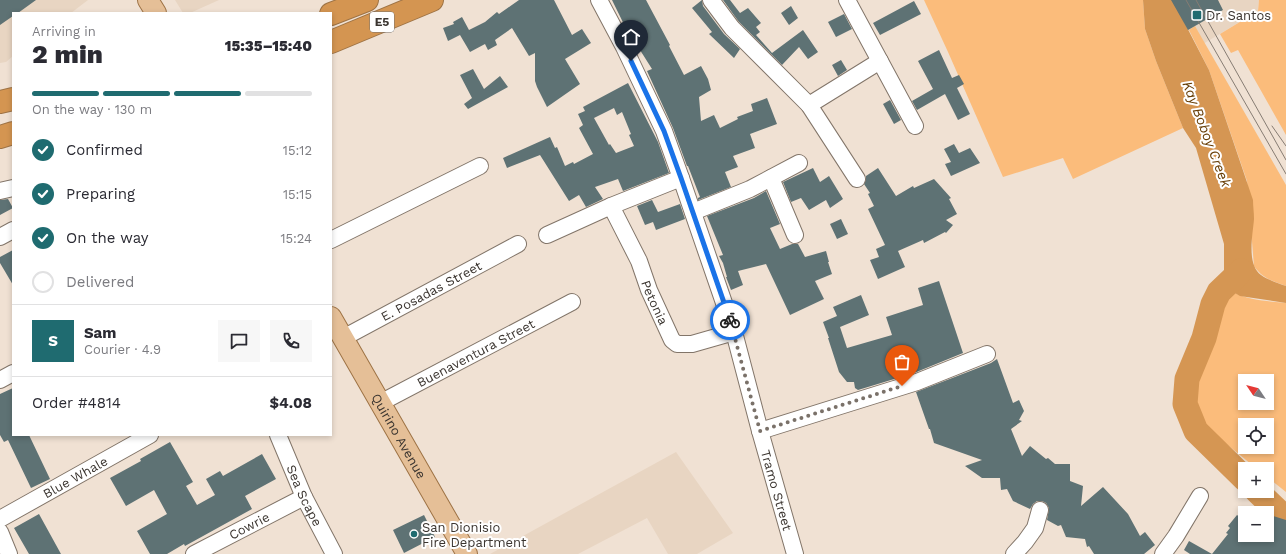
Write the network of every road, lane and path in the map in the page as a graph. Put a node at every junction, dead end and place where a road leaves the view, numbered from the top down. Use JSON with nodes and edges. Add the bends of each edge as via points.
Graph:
{"nodes":[{"id":1,"x":148,"y":0,"type":"edge"},
{"id":2,"x":367,"y":0,"type":"edge"},
{"id":3,"x":432,"y":0,"type":"edge"},
{"id":4,"x":599,"y":0,"type":"edge"},
{"id":5,"x":711,"y":0,"type":"edge"},
{"id":6,"x":847,"y":0,"type":"edge"},
{"id":7,"x":155,"y":12,"type":"edge"},
{"id":8,"x":332,"y":14,"type":"edge"},
{"id":9,"x":332,"y":42,"type":"edge"},
{"id":10,"x":880,"y":61,"type":"junction"},
{"id":11,"x":12,"y":97,"type":"edge"},
{"id":12,"x":12,"y":97,"type":"edge"},
{"id":13,"x":0,"y":98,"type":"edge"},
{"id":14,"x":0,"y":102,"type":"edge"},
{"id":15,"x":809,"y":105,"type":"junction"},
{"id":16,"x":915,"y":126,"type":"dead end"},
{"id":17,"x":12,"y":130,"type":"edge"},
{"id":18,"x":0,"y":133,"type":"edge"},
{"id":19,"x":12,"y":133,"type":"edge"},
{"id":20,"x":0,"y":137,"type":"edge"},
{"id":21,"x":799,"y":163,"type":"dead end"},
{"id":22,"x":480,"y":166,"type":"dead end"},
{"id":23,"x":681,"y":178,"type":"junction"},
{"id":24,"x":771,"y":178,"type":"junction"},
{"id":25,"x":857,"y":180,"type":"dead end"},
{"id":26,"x":12,"y":188,"type":"edge"},
{"id":27,"x":0,"y":191,"type":"edge"},
{"id":28,"x":612,"y":206,"type":"junction"},
{"id":29,"x":693,"y":212,"type":"junction"},
{"id":30,"x":12,"y":231,"type":"edge"},
{"id":31,"x":547,"y":235,"type":"dead end"},
{"id":32,"x":795,"y":235,"type":"dead end"},
{"id":33,"x":0,"y":237,"type":"edge"},
{"id":34,"x":332,"y":240,"type":"edge"},
{"id":35,"x":518,"y":244,"type":"dead end"},
{"id":36,"x":572,"y":302,"type":"dead end"},
{"id":37,"x":332,"y":319,"type":"edge"},
{"id":38,"x":734,"y":332,"type":"junction"},
{"id":39,"x":343,"y":338,"type":"junction"},
{"id":40,"x":987,"y":354,"type":"dead end"},
{"id":41,"x":12,"y":374,"type":"edge"},
{"id":42,"x":0,"y":380,"type":"edge"},
{"id":43,"x":380,"y":403,"type":"junction"},
{"id":44,"x":760,"y":431,"type":"junction"},
{"id":45,"x":148,"y":436,"type":"edge"},
{"id":46,"x":278,"y":436,"type":"edge"},
{"id":47,"x":1200,"y":496,"type":"dead end"},
{"id":48,"x":304,"y":497,"type":"junction"},
{"id":49,"x":1040,"y":510,"type":"dead end"},
{"id":50,"x":0,"y":519,"type":"edge"},
{"id":51,"x":0,"y":532,"type":"edge"},
{"id":52,"x":9,"y":554,"type":"edge"},
{"id":53,"x":194,"y":554,"type":"edge"},
{"id":54,"x":334,"y":554,"type":"edge"},
{"id":55,"x":467,"y":554,"type":"edge"},
{"id":56,"x":795,"y":554,"type":"edge"},
{"id":57,"x":1014,"y":554,"type":"edge"},
{"id":58,"x":1163,"y":554,"type":"edge"}],
"edges":[{"from":1,"to":7,"type":"main road"},
{"from":2,"to":8,"type":"highway","number":"E5"},
{"from":3,"to":9,"type":"highway","number":"E5"},
{"from":4,"to":23,"type":"street","name":"Tramo Street","via":[[664,131]]},
{"from":5,"to":15,"type":"street","via":[[732,28]]},
{"from":6,"to":10,"type":"street"},
{"from":10,"to":15,"type":"street"},
{"from":10,"to":16,"type":"street"},
{"from":11,"to":13,"type":"highway"},
{"from":12,"to":14,"type":"highway"},
{"from":15,"to":25,"type":"street"},
{"from":17,"to":18,"type":"highway"},
{"from":19,"to":20,"type":"highway"},
{"from":21,"to":24,"type":"street"},
{"from":22,"to":34,"type":"street"},
{"from":23,"to":28,"type":"street"},
{"from":23,"to":29,"type":"street","name":"Tramo Street"},
{"from":24,"to":29,"type":"street"},
{"from":24,"to":32,"type":"street"},
{"from":26,"to":27,"type":"street"},
{"from":28,"to":31,"type":"street"},
{"from":28,"to":38,"type":"street","name":"Petonia","via":[[639,261],[672,340],[677,344],[692,344]]},
{"from":29,"to":38,"type":"street","name":"Tramo Street"},
{"from":30,"to":33,"type":"street"},
{"from":35,"to":39,"type":"street","name":"E. Posadas Street"},
{"from":36,"to":43,"type":"street","name":"Buenaventura Street"},
{"from":37,"to":39,"type":"main road","name":"Quirino Avenue"},
{"from":38,"to":44,"type":"street","name":"Tramo Street"},
{"from":39,"to":43,"type":"main road","name":"Quirino Avenue"},
{"from":40,"to":44,"type":"street","via":[[917,382]]},
{"from":41,"to":42,"type":"street"},
{"from":43,"to":55,"type":"main road","name":"Quirino Avenue"},
{"from":44,"to":56,"type":"street","name":"Tramo Street"},
{"from":45,"to":50,"type":"street","name":"Blue Whale"},
{"from":46,"to":48,"type":"street","name":"Sea Scape"},
{"from":47,"to":58,"type":"street"},
{"from":48,"to":53,"type":"street","name":"Cowrie"},
{"from":48,"to":54,"type":"street","name":"Sea Scape"},
{"from":49,"to":57,"type":"street","via":[[1035,528]]},
{"from":51,"to":52,"type":"street"}]}
